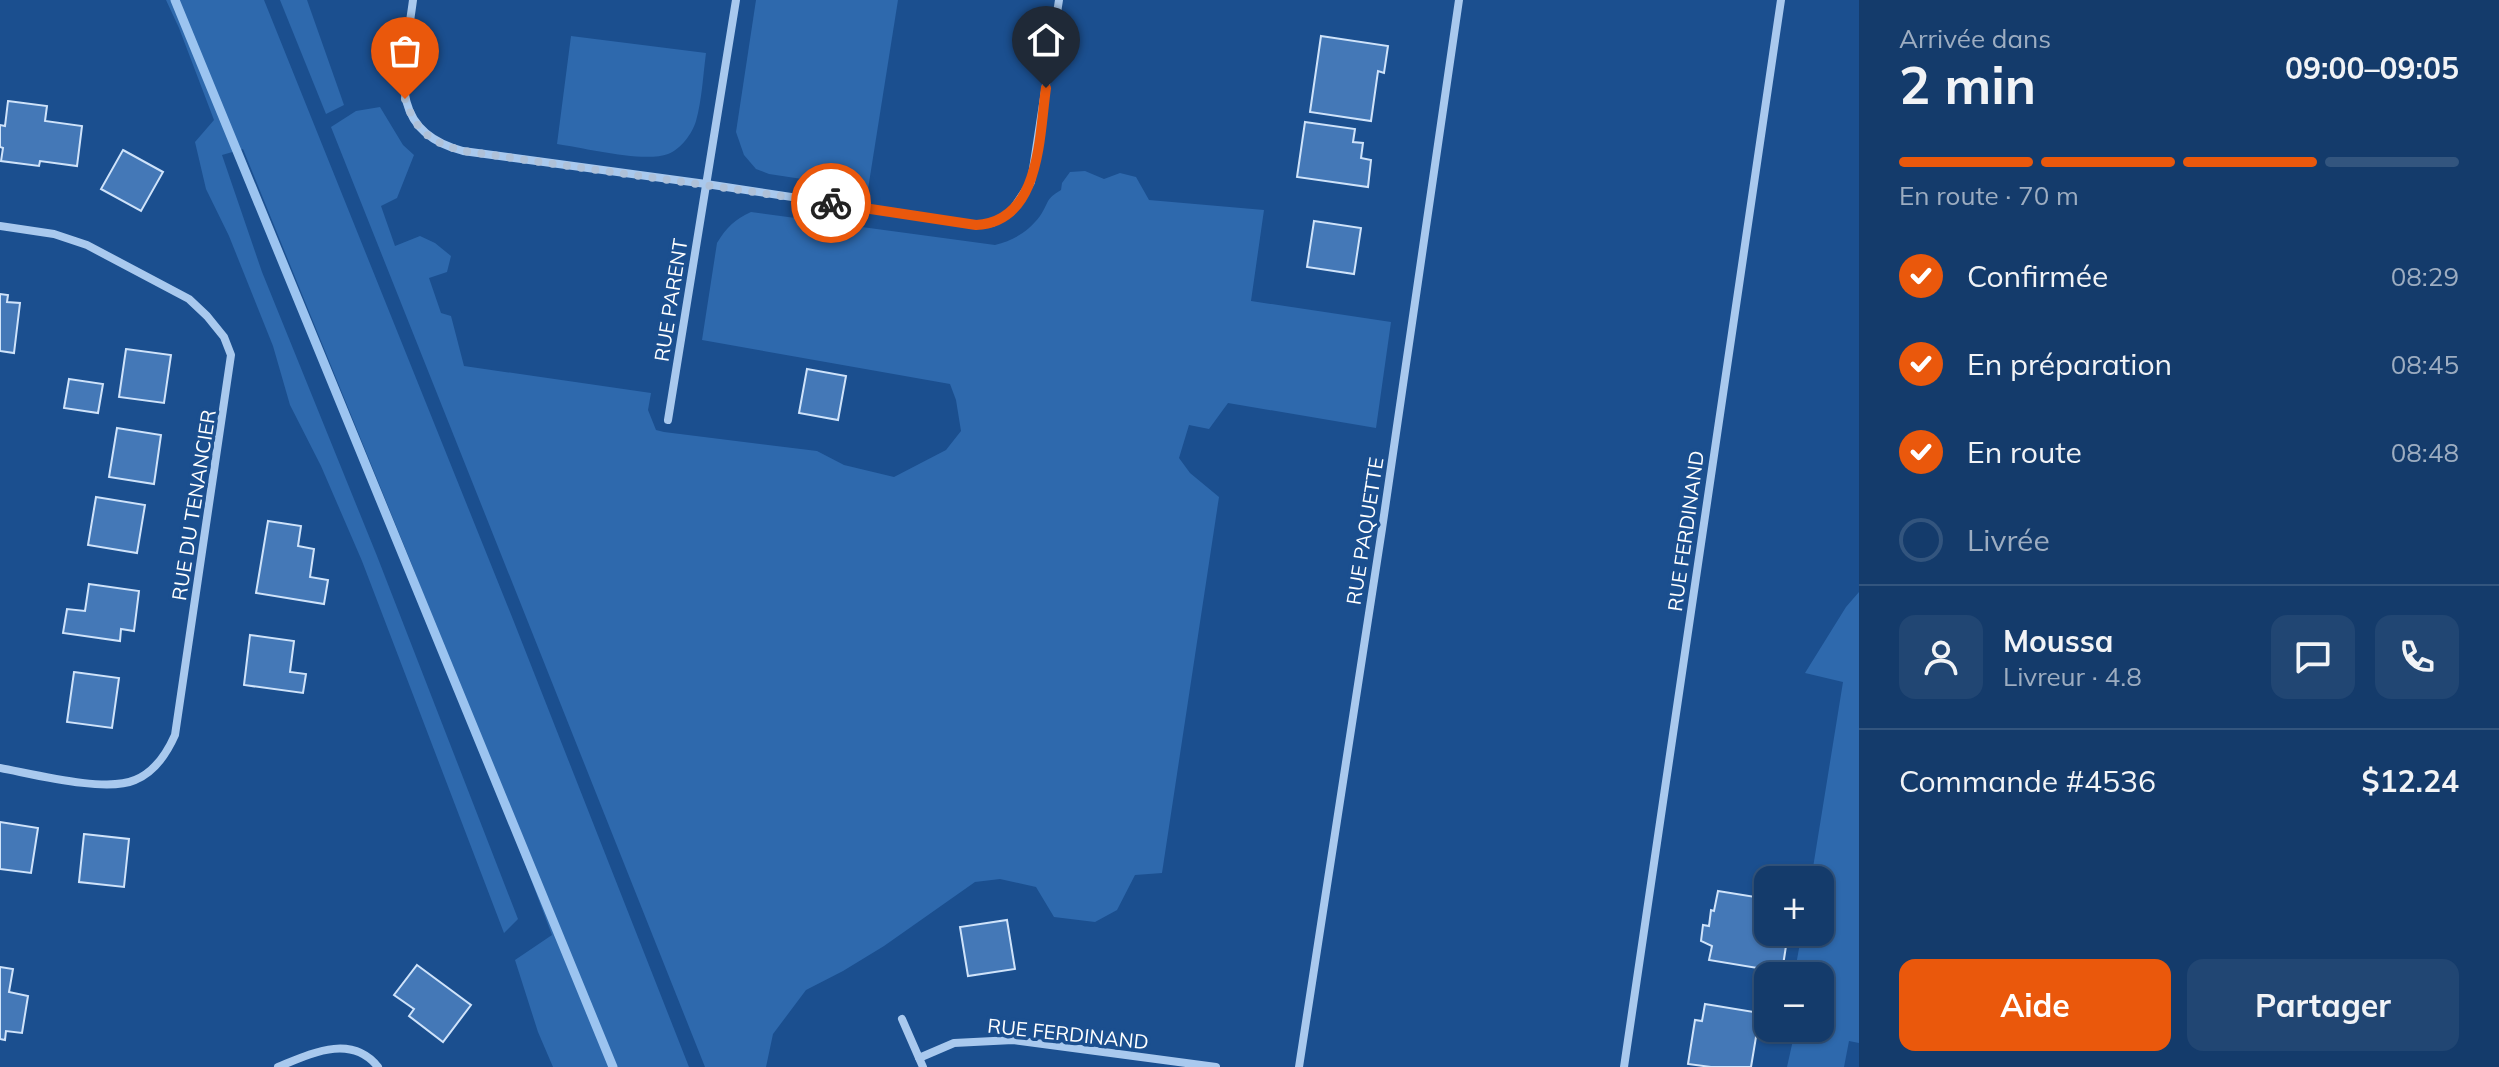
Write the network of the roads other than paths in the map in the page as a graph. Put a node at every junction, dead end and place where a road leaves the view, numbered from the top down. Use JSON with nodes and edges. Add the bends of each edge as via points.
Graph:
{"nodes":[{"id":1,"x":413,"y":0,"type":"edge"},
{"id":2,"x":736,"y":0,"type":"edge"},
{"id":3,"x":1059,"y":0,"type":"edge"},
{"id":4,"x":1459,"y":0,"type":"edge"},
{"id":5,"x":1781,"y":0,"type":"edge"},
{"id":6,"x":706,"y":184,"type":"junction"},
{"id":7,"x":0,"y":226,"type":"edge"},
{"id":8,"x":668,"y":420,"type":"dead end"},
{"id":9,"x":0,"y":768,"type":"edge"},
{"id":10,"x":902,"y":1019,"type":"dead end"},
{"id":11,"x":921,"y":1062,"type":"edge"},
{"id":12,"x":278,"y":1067,"type":"edge"},
{"id":13,"x":378,"y":1067,"type":"edge"},
{"id":14,"x":1216,"y":1067,"type":"edge"},
{"id":15,"x":1299,"y":1067,"type":"edge"},
{"id":16,"x":1624,"y":1067,"type":"edge"}],
"edges":[{"from":1,"to":6,"type":"street","via":[[404,95],[416,125],[436,142],[463,151]]},
{"from":2,"to":6,"type":"street","name":"RUE PARENT"},
{"from":3,"to":6,"type":"street","via":[[1031,182],[1005,217],[976,225]]},
{"from":4,"to":15,"type":"street","name":"RUE PAQUETTE"},
{"from":5,"to":16,"type":"street","name":"RUE FERDINAND"},
{"from":6,"to":8,"type":"street","name":"RUE PARENT"},
{"from":7,"to":9,"type":"street","name":"RUE DU TENANCIER","via":[[87,245],[189,299],[224,337],[231,355],[175,735],[167,752],[136,780],[118,785]]},
{"from":10,"to":11,"type":"street"},
{"from":11,"to":14,"type":"street","name":"RUE FERDINAND","via":[[954,1043],[1003,1040]]},
{"from":12,"to":13,"type":"street","via":[[331,1048],[362,1053]]}]}
